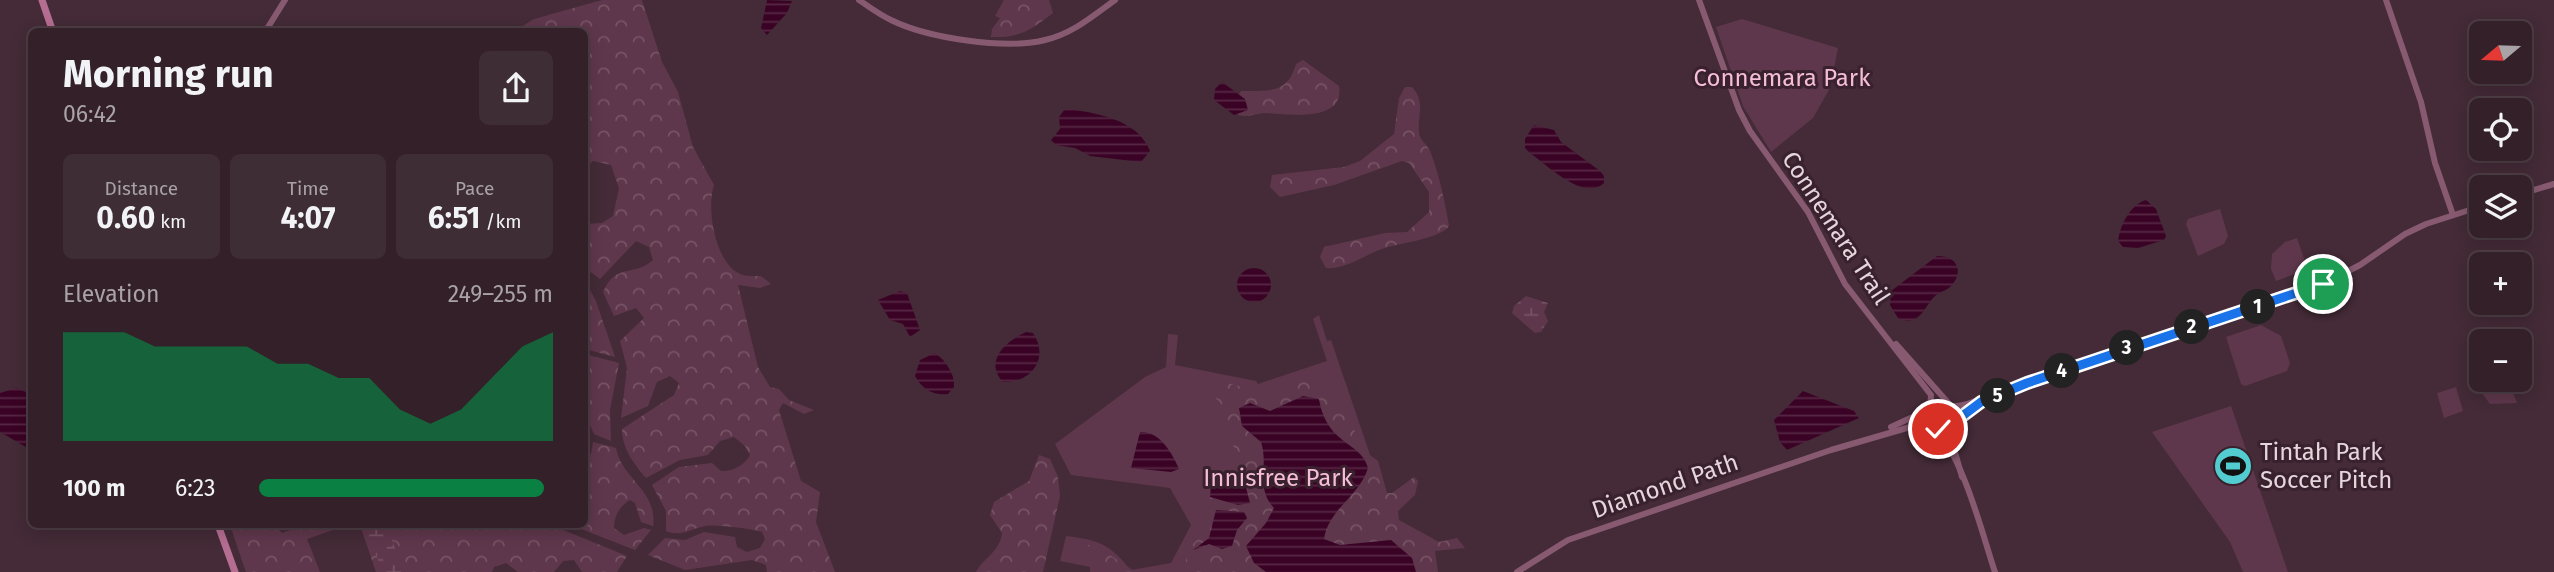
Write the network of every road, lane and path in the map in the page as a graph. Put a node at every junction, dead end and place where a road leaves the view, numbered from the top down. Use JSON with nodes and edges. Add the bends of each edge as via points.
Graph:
{"nodes":[{"id":1,"x":42,"y":0,"type":"edge"},
{"id":2,"x":285,"y":0,"type":"edge"},
{"id":3,"x":859,"y":0,"type":"edge"},
{"id":4,"x":1115,"y":0,"type":"edge"},
{"id":5,"x":1699,"y":0,"type":"edge"},
{"id":6,"x":2386,"y":0,"type":"edge"},
{"id":7,"x":52,"y":28,"type":"edge"},
{"id":8,"x":268,"y":28,"type":"edge"},
{"id":9,"x":2554,"y":184,"type":"edge"},
{"id":10,"x":2532,"y":190,"type":"edge"},
{"id":11,"x":2469,"y":210,"type":"edge"},
{"id":12,"x":2453,"y":215,"type":"junction"},
{"id":13,"x":1875,"y":323,"type":"junction"},
{"id":14,"x":2027,"y":383,"type":"junction"},
{"id":15,"x":1947,"y":405,"type":"junction"},
{"id":16,"x":1930,"y":409,"type":"junction"},
{"id":17,"x":1952,"y":423,"type":"junction"},
{"id":18,"x":1935,"y":428,"type":"junction"},
{"id":19,"x":1831,"y":450,"type":"junction"},
{"id":20,"x":1962,"y":477,"type":"junction"},
{"id":21,"x":219,"y":528,"type":"edge"},
{"id":22,"x":236,"y":572,"type":"edge"},
{"id":23,"x":1517,"y":572,"type":"edge"},
{"id":24,"x":1995,"y":572,"type":"edge"}],
"edges":[{"from":1,"to":7,"type":"main road"},
{"from":2,"to":8,"type":"street"},
{"from":3,"to":4,"type":"street","via":[[908,27],[1014,45],[1064,34]]},
{"from":5,"to":13,"type":"street","name":"Connemara Trail","via":[[1750,131],[1808,212],[1844,285]]},
{"from":6,"to":12,"type":"street"},
{"from":9,"to":10,"type":"street"},
{"from":11,"to":12,"type":"street","name":"Diamond Path"},
{"from":12,"to":14,"type":"street","name":"Diamond Path","via":[[2405,234],[2317,287]]},
{"from":13,"to":15,"type":"street","name":"Connemara Trail","via":[[1919,366]]},
{"from":13,"to":16,"type":"street","name":"Connemara Trail","via":[[1924,384],[1931,395]]},
{"from":14,"to":15,"type":"street","name":"Diamond Path","via":[[1986,394],[1963,406]]},
{"from":14,"to":17,"type":"street","name":"Diamond Path","via":[[1981,402]]},
{"from":15,"to":16,"type":"street","name":"Diamond Path"},
{"from":15,"to":17,"type":"street","via":[[1953,413]]},
{"from":16,"to":18,"type":"street","via":[[1929,419]]},
{"from":16,"to":19,"type":"street","name":"Diamond Path"},
{"from":17,"to":18,"type":"street","name":"Diamond Path"},
{"from":17,"to":20,"type":"street","via":[[1949,436]]},
{"from":18,"to":19,"type":"street","name":"Diamond Path","via":[[1914,425]]},
{"from":18,"to":20,"type":"street"},
{"from":19,"to":23,"type":"street","name":"Diamond Path","via":[[1568,540]]},
{"from":20,"to":24,"type":"street"},
{"from":21,"to":22,"type":"main road"}]}
